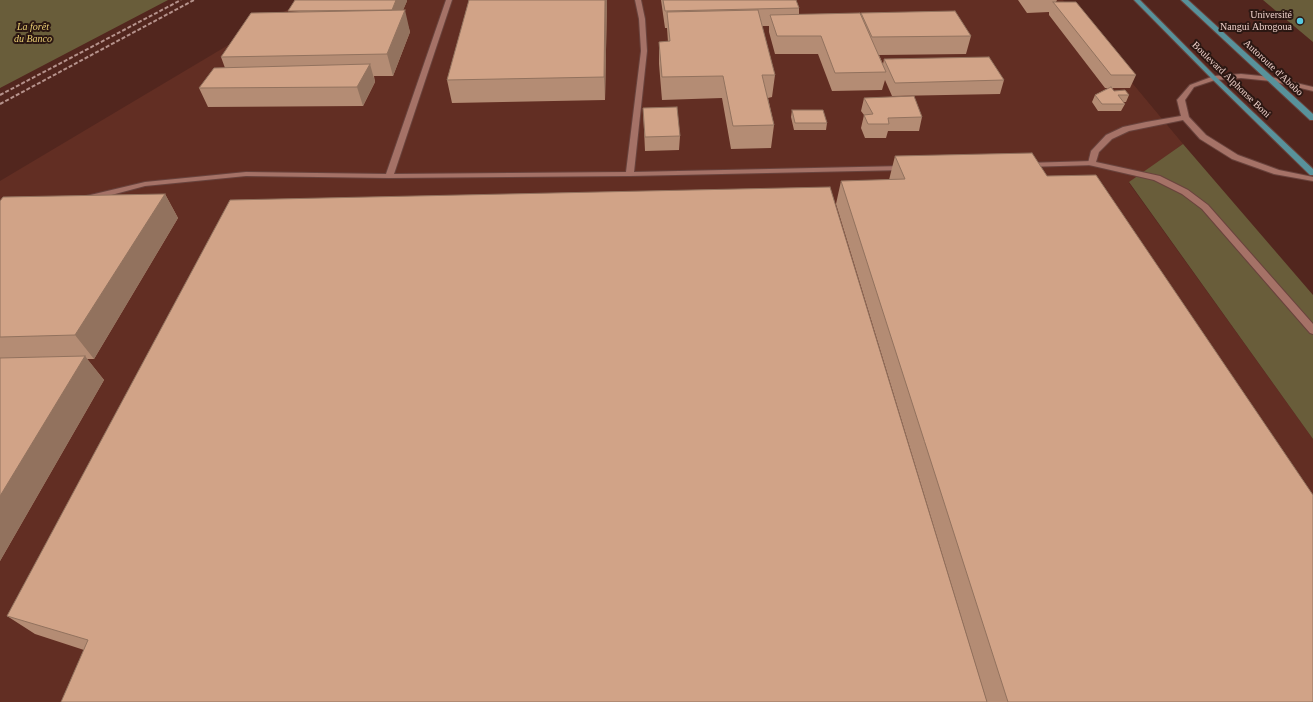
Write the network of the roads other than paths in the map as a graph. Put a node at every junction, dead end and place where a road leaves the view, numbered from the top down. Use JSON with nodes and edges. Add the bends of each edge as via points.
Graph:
{"nodes":[{"id":1,"x":449,"y":0,"type":"edge"},
{"id":2,"x":638,"y":0,"type":"edge"},
{"id":3,"x":1137,"y":0,"type":"edge"},
{"id":4,"x":1184,"y":0,"type":"edge"},
{"id":5,"x":1214,"y":78,"type":"junction"},
{"id":6,"x":1271,"y":79,"type":"junction"},
{"id":7,"x":1313,"y":89,"type":"edge"},
{"id":8,"x":1185,"y":118,"type":"junction"},
{"id":9,"x":1313,"y":118,"type":"edge"},
{"id":10,"x":1092,"y":163,"type":"junction"},
{"id":11,"x":1014,"y":165,"type":"edge"},
{"id":12,"x":912,"y":168,"type":"edge"},
{"id":13,"x":1313,"y":173,"type":"edge"},
{"id":14,"x":630,"y":174,"type":"junction"},
{"id":15,"x":389,"y":176,"type":"junction"},
{"id":16,"x":1313,"y":180,"type":"edge"},
{"id":17,"x":76,"y":201,"type":"edge"},
{"id":18,"x":1313,"y":330,"type":"edge"}],
"edges":[{"from":1,"to":15,"type":"street"},
{"from":2,"to":14,"type":"street","via":[[644,50]]},
{"from":3,"to":5,"type":"main road","name":"Boulevard Alphonse Boni"},
{"from":4,"to":6,"type":"main road","name":"Autoroute d'Abobo"},
{"from":5,"to":6,"type":"street","via":[[1240,76]]},
{"from":5,"to":8,"type":"street","via":[[1192,86],[1181,100]]},
{"from":5,"to":13,"type":"main road","name":"Boulevard Alphonse Boni"},
{"from":6,"to":7,"type":"street"},
{"from":6,"to":9,"type":"main road","name":"Autoroute d'Abobo"},
{"from":8,"to":10,"type":"street","via":[[1126,129],[1109,137],[1095,151]]},
{"from":8,"to":16,"type":"street","via":[[1203,138],[1235,157],[1277,172]]},
{"from":10,"to":11,"type":"street"},
{"from":10,"to":18,"type":"street","via":[[1157,178],[1185,192],[1205,207]]},
{"from":12,"to":14,"type":"street"},
{"from":14,"to":15,"type":"street"},
{"from":15,"to":17,"type":"street","via":[[246,174],[144,184]]}]}
